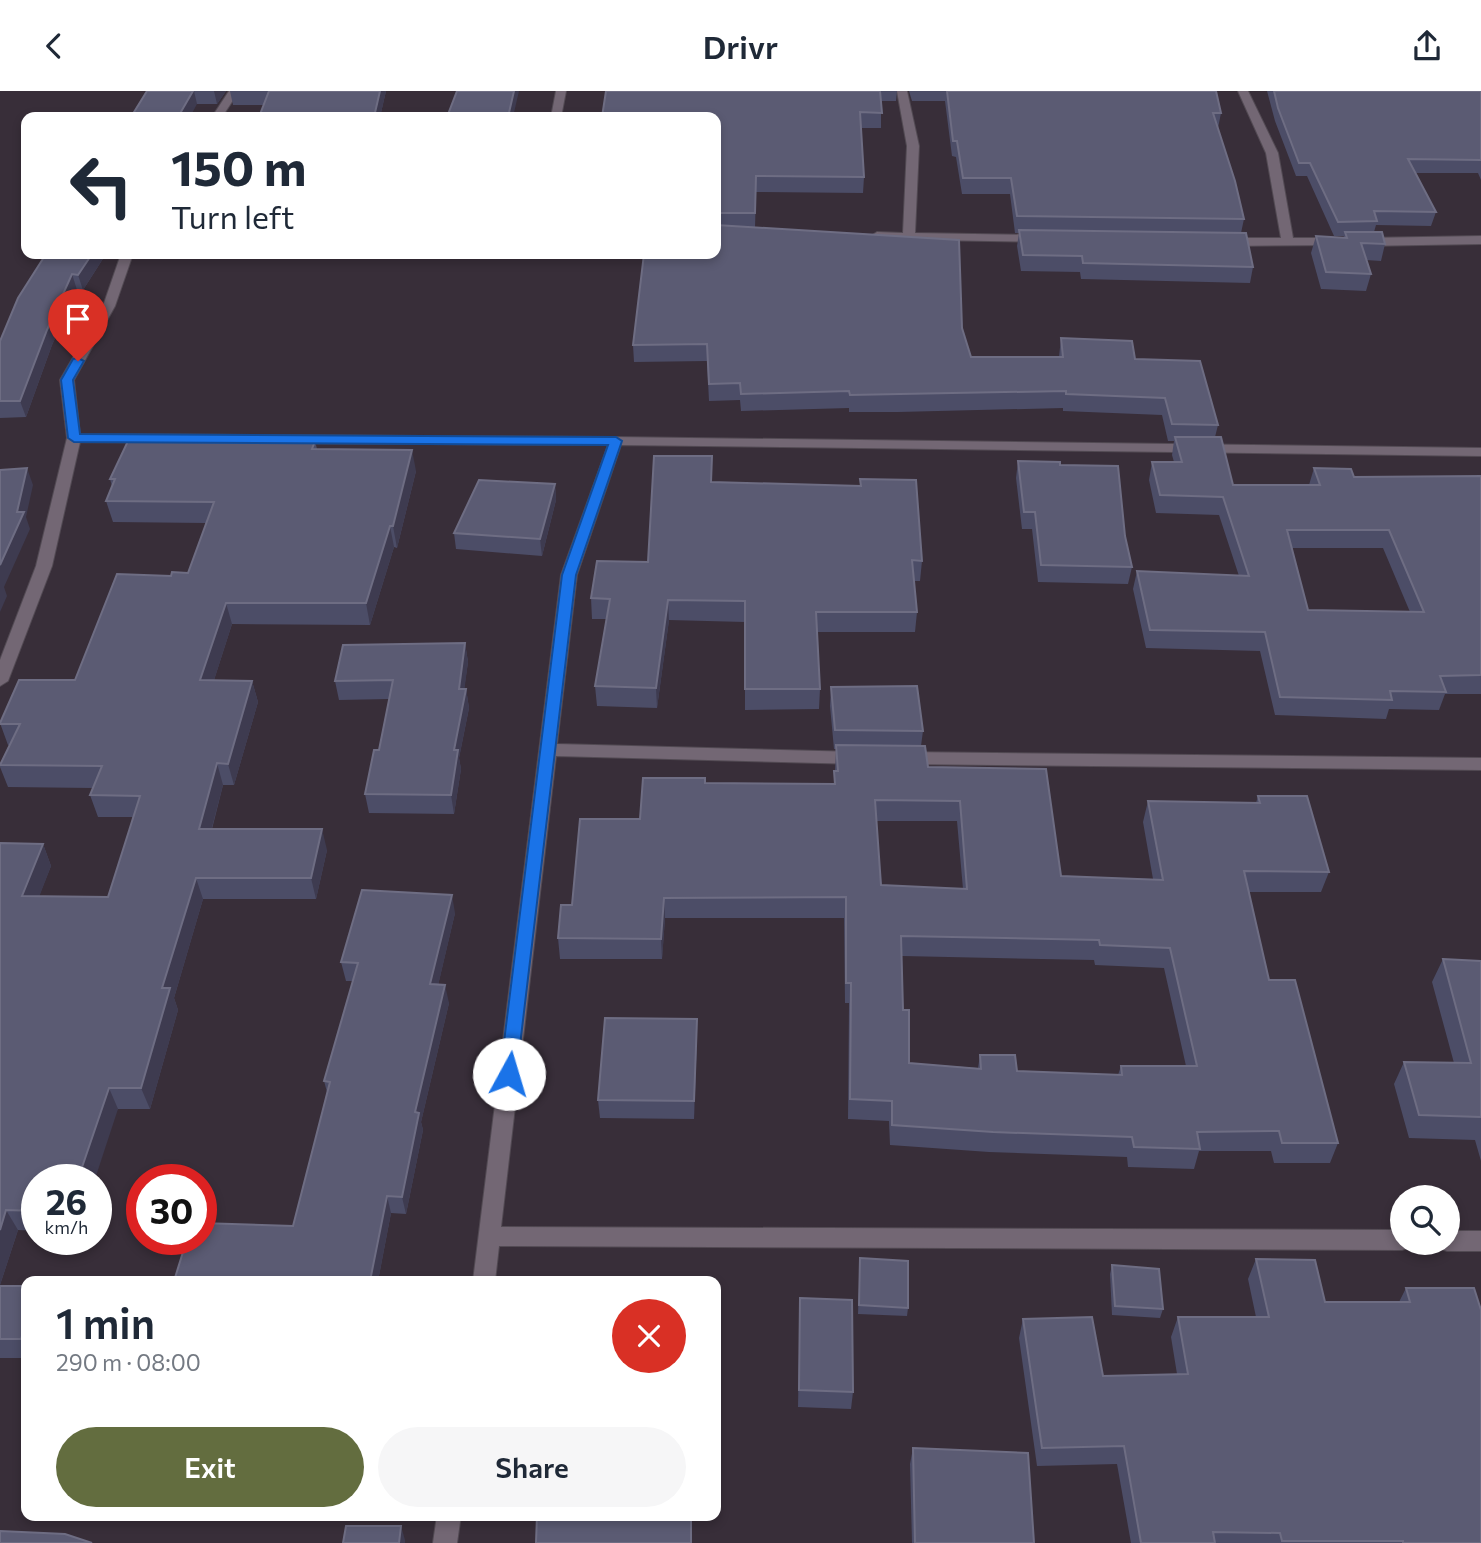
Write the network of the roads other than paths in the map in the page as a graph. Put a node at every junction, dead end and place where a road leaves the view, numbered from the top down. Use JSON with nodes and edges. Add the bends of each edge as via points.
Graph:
{"nodes":[{"id":1,"x":234,"y":91,"type":"edge"},
{"id":2,"x":561,"y":91,"type":"edge"},
{"id":3,"x":902,"y":91,"type":"edge"},
{"id":4,"x":1243,"y":91,"type":"edge"},
{"id":5,"x":219,"y":112,"type":"edge"},
{"id":6,"x":557,"y":112,"type":"edge"},
{"id":7,"x":868,"y":236,"type":"edge"},
{"id":8,"x":909,"y":237,"type":"junction"},
{"id":9,"x":1058,"y":239,"type":"edge"},
{"id":10,"x":1481,"y":240,"type":"edge"},
{"id":11,"x":1207,"y":241,"type":"edge"},
{"id":12,"x":1288,"y":243,"type":"junction"},
{"id":13,"x":125,"y":259,"type":"edge"},
{"id":14,"x":74,"y":438,"type":"junction"},
{"id":15,"x":616,"y":441,"type":"junction"},
{"id":16,"x":1481,"y":452,"type":"edge"},
{"id":17,"x":0,"y":681,"type":"edge"},
{"id":18,"x":546,"y":750,"type":"junction"},
{"id":19,"x":1481,"y":764,"type":"edge"},
{"id":20,"x":491,"y":1236,"type":"junction"},
{"id":21,"x":1390,"y":1240,"type":"edge"},
{"id":22,"x":1460,"y":1241,"type":"edge"},
{"id":23,"x":1481,"y":1241,"type":"edge"},
{"id":24,"x":485,"y":1276,"type":"edge"},
{"id":25,"x":448,"y":1521,"type":"edge"},
{"id":26,"x":445,"y":1543,"type":"edge"}],
"edges":[{"from":1,"to":5,"type":"street"},
{"from":2,"to":6,"type":"street"},
{"from":3,"to":8,"type":"street","via":[[912,146]]},
{"from":4,"to":12,"type":"street","via":[[1272,153]]},
{"from":7,"to":8,"type":"street"},
{"from":8,"to":9,"type":"street"},
{"from":10,"to":12,"type":"street"},
{"from":11,"to":12,"type":"street"},
{"from":13,"to":14,"type":"street","via":[[108,306],[67,380]]},
{"from":14,"to":15,"type":"street"},
{"from":14,"to":17,"type":"street","via":[[44,566]]},
{"from":15,"to":16,"type":"street"},
{"from":15,"to":18,"type":"street","via":[[569,575]]},
{"from":18,"to":19,"type":"street"},
{"from":18,"to":20,"type":"street"},
{"from":20,"to":21,"type":"street"},
{"from":20,"to":24,"type":"street"},
{"from":22,"to":23,"type":"street"},
{"from":25,"to":26,"type":"street"}]}
